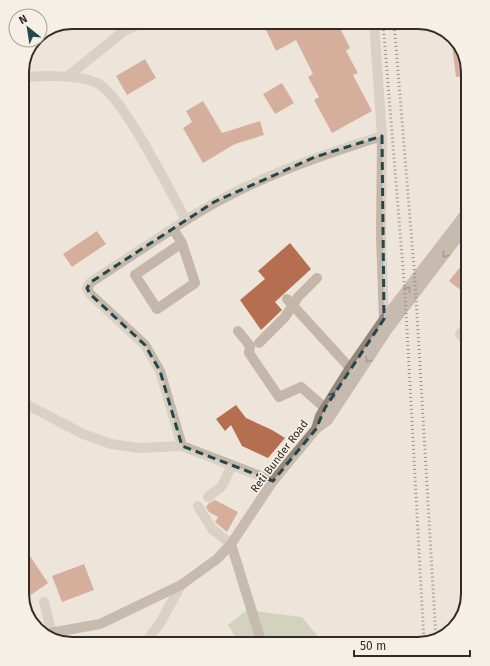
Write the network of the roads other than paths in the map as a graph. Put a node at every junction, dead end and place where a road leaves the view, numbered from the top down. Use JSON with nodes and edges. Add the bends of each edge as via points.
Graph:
{"nodes":[{"id":1,"x":128,"y":29,"type":"edge"},
{"id":2,"x":374,"y":29,"type":"edge"},
{"id":3,"x":67,"y":77,"type":"junction"},
{"id":4,"x":29,"y":78,"type":"edge"},
{"id":5,"x":382,"y":136,"type":"junction"},
{"id":6,"x":461,"y":219,"type":"edge"},
{"id":7,"x":186,"y":220,"type":"junction"},
{"id":8,"x":173,"y":229,"type":"junction"},
{"id":9,"x":461,"y":233,"type":"edge"},
{"id":10,"x":182,"y":244,"type":"junction"},
{"id":11,"x":317,"y":278,"type":"dead end"},
{"id":12,"x":290,"y":302,"type":"junction"},
{"id":13,"x":384,"y":319,"type":"junction"},
{"id":14,"x":388,"y":329,"type":"junction"},
{"id":15,"x":238,"y":331,"type":"dead end"},
{"id":16,"x":259,"y":343,"type":"dead end"},
{"id":17,"x":350,"y":368,"type":"junction"},
{"id":18,"x":29,"y":406,"type":"edge"},
{"id":19,"x":325,"y":408,"type":"junction"},
{"id":20,"x":316,"y":429,"type":"junction"},
{"id":21,"x":182,"y":446,"type":"junction"},
{"id":22,"x":232,"y":465,"type":"junction"},
{"id":23,"x":273,"y":481,"type":"junction"},
{"id":24,"x":208,"y":497,"type":"dead end"},
{"id":25,"x":198,"y":506,"type":"dead end"},
{"id":26,"x":231,"y":544,"type":"junction"},
{"id":27,"x":181,"y":585,"type":"junction"},
{"id":28,"x":44,"y":602,"type":"dead end"},
{"id":29,"x":47,"y":629,"type":"edge"},
{"id":30,"x":54,"y":633,"type":"edge"},
{"id":31,"x":149,"y":637,"type":"edge"},
{"id":32,"x":260,"y":637,"type":"edge"}],
"edges":[{"from":1,"to":3,"type":"street"},
{"from":2,"to":5,"type":"street"},
{"from":3,"to":4,"type":"street"},
{"from":3,"to":7,"type":"street","via":[[96,82],[109,91],[126,114]]},
{"from":5,"to":7,"type":"street","via":[[301,163],[214,202]]},
{"from":5,"to":13,"type":"street","via":[[381,237]]},
{"from":13,"to":6,"type":"main road","name":"Reti Bunder Road","one_way":true},
{"from":7,"to":8,"type":"street"},
{"from":8,"to":10,"type":"street"},
{"from":8,"to":21,"type":"street","via":[[91,282],[87,288],[90,294],[145,345],[160,371]]},
{"from":9,"to":14,"type":"main road","one_way":true},
{"from":10,"to":10,"type":"street","via":[[195,283],[157,309],[135,275]]},
{"from":11,"to":12,"type":"street"},
{"from":12,"to":16,"type":"street","via":[[285,317]]},
{"from":12,"to":17,"type":"street"},
{"from":13,"to":14,"type":"street"},
{"from":13,"to":17,"type":"main road","name":"Reti Bunder Road"},
{"from":14,"to":20,"type":"main road","one_way":true,"via":[[328,420]]},
{"from":15,"to":19,"type":"street","via":[[250,346],[248,354],[279,397],[301,387]]},
{"from":19,"to":17,"type":"main road","name":"Reti Bunder Road","one_way":true},
{"from":18,"to":21,"type":"street","via":[[83,434],[111,444],[139,448]]},
{"from":19,"to":20,"type":"main road","name":"Reti Bunder Road"},
{"from":20,"to":23,"type":"main road","name":"Reti Bunder Road"},
{"from":21,"to":22,"type":"street"},
{"from":22,"to":23,"type":"street"},
{"from":22,"to":24,"type":"street","via":[[222,486]]},
{"from":23,"to":26,"type":"main road","name":"Reti Bunder Road"},
{"from":25,"to":26,"type":"street","via":[[212,529]]},
{"from":26,"to":27,"type":"main road","name":"Reti Bunder Road","via":[[217,559]]},
{"from":26,"to":32,"type":"main road"},
{"from":27,"to":30,"type":"main road","name":"Reti Bunder Road","via":[[100,624]]},
{"from":27,"to":31,"type":"street"},
{"from":28,"to":29,"type":"street"}]}
